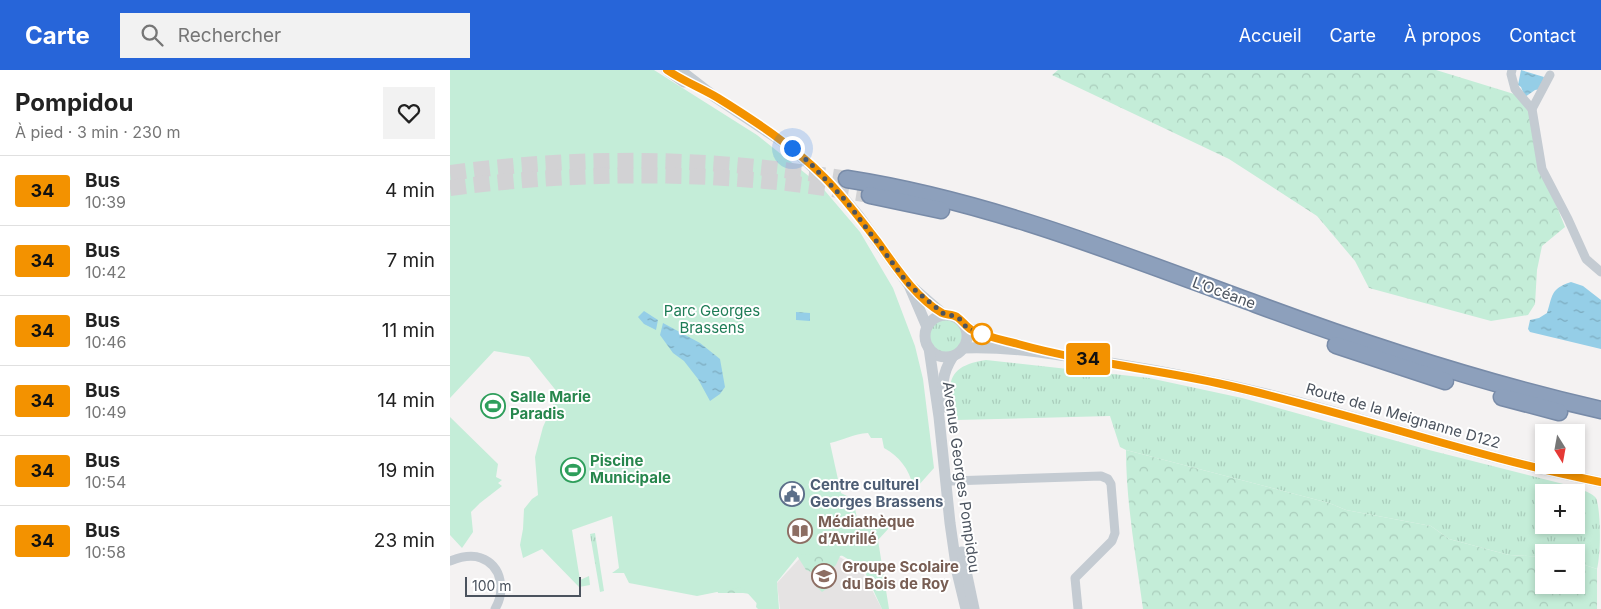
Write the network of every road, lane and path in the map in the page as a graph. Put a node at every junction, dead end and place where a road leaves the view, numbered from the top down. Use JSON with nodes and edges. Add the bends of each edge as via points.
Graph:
{"nodes":[{"id":1,"x":667,"y":70,"type":"edge"},
{"id":2,"x":680,"y":70,"type":"edge"},
{"id":3,"x":1512,"y":70,"type":"edge"},
{"id":4,"x":1550,"y":75,"type":"dead end"},
{"id":5,"x":715,"y":97,"type":"junction"},
{"id":6,"x":1532,"y":109,"type":"junction"},
{"id":7,"x":847,"y":179,"type":"tunnel mouth"},
{"id":8,"x":870,"y":195,"type":"tunnel mouth"},
{"id":9,"x":1601,"y":272,"type":"edge"},
{"id":10,"x":909,"y":285,"type":"junction"},
{"id":11,"x":944,"y":314,"type":"junction"},
{"id":12,"x":927,"y":327,"type":"junction"},
{"id":13,"x":966,"y":327,"type":"junction"},
{"id":14,"x":929,"y":348,"type":"junction"},
{"id":15,"x":964,"y":348,"type":"junction"},
{"id":16,"x":1050,"y":353,"type":"junction"},
{"id":17,"x":953,"y":356,"type":"junction"},
{"id":18,"x":1601,"y":410,"type":"edge"},
{"id":19,"x":1601,"y":422,"type":"edge"},
{"id":20,"x":952,"y":481,"type":"junction"},
{"id":21,"x":1601,"y":482,"type":"edge"},
{"id":22,"x":450,"y":561,"type":"edge"},
{"id":23,"x":495,"y":609,"type":"edge"},
{"id":24,"x":966,"y":609,"type":"edge"},
{"id":25,"x":974,"y":609,"type":"edge"},
{"id":26,"x":1079,"y":609,"type":"edge"}],
"edges":[{"from":1,"to":5,"type":"street"},
{"from":2,"to":5,"type":"street"},
{"from":3,"to":6,"type":"street","via":[[1516,90]]},
{"from":4,"to":6,"type":"street"},
{"from":5,"to":10,"type":"street","via":[[809,162],[858,215]]},
{"from":6,"to":9,"type":"street","via":[[1542,169],[1586,259]]},
{"from":7,"to":18,"type":"highway","name":"L’Océane","via":[[892,186],[1027,222],[1400,355],[1502,386]]},
{"from":8,"to":19,"type":"highway","name":"L’Océane","via":[[953,212],[1012,229],[1368,357],[1487,393]]},
{"from":10,"to":11,"type":"street"},
{"from":10,"to":12,"type":"street"},
{"from":11,"to":12,"type":"street"},
{"from":11,"to":13,"type":"street","via":[[955,316]]},
{"from":12,"to":14,"type":"street","via":[[925,338]]},
{"from":13,"to":15,"type":"street","via":[[968,338]]},
{"from":13,"to":16,"type":"street","via":[[989,337]]},
{"from":14,"to":17,"type":"street","via":[[938,355]]},
{"from":14,"to":24,"type":"street","name":"Avenue Georges Pompidou","via":[[950,527]]},
{"from":15,"to":16,"type":"street"},
{"from":15,"to":17,"type":"street"},
{"from":16,"to":21,"type":"street","name":"Route de la Meignanne D122","via":[[1226,384],[1489,456]]},
{"from":17,"to":20,"type":"street","name":"Avenue Georges Pompidou","via":[[944,372],[942,386]]},
{"from":20,"to":25,"type":"street","name":"Avenue Georges Pompidou"},
{"from":20,"to":26,"type":"street","via":[[1101,476],[1108,479],[1115,533],[1112,541],[1075,578]]},
{"from":22,"to":23,"type":"street","via":[[473,556],[481,557],[493,566],[502,590]]}]}
